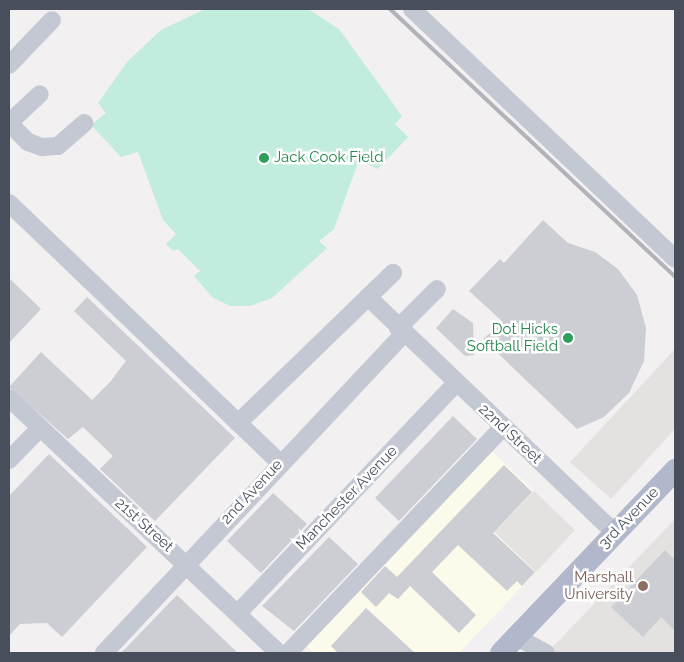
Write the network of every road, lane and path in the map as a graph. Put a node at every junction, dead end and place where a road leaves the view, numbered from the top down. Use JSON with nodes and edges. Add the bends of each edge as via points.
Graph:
{"nodes":[{"id":1,"x":412,"y":9,"type":"edge"},
{"id":2,"x":52,"y":20,"type":"dead end"},
{"id":3,"x":9,"y":65,"type":"edge"},
{"id":4,"x":40,"y":94,"type":"dead end"},
{"id":5,"x":9,"y":123,"type":"edge"},
{"id":6,"x":84,"y":123,"type":"dead end"},
{"id":7,"x":9,"y":203,"type":"edge"},
{"id":8,"x":675,"y":259,"type":"edge"},
{"id":9,"x":393,"y":273,"type":"dead end"},
{"id":10,"x":437,"y":289,"type":"dead end"},
{"id":11,"x":368,"y":297,"type":"junction"},
{"id":12,"x":401,"y":331,"type":"junction"},
{"id":13,"x":456,"y":383,"type":"junction"},
{"id":14,"x":9,"y":398,"type":"edge"},
{"id":15,"x":238,"y":423,"type":"junction"},
{"id":16,"x":503,"y":427,"type":"junction"},
{"id":17,"x":40,"y":428,"type":"junction"},
{"id":18,"x":9,"y":460,"type":"edge"},
{"id":19,"x":280,"y":463,"type":"junction"},
{"id":20,"x":675,"y":470,"type":"edge"},
{"id":21,"x":615,"y":534,"type":"junction"},
{"id":22,"x":186,"y":563,"type":"junction"},
{"id":23,"x":238,"y":613,"type":"junction"},
{"id":24,"x":512,"y":647,"type":"edge"},
{"id":25,"x":104,"y":653,"type":"edge"},
{"id":26,"x":279,"y":653,"type":"edge"},
{"id":27,"x":288,"y":653,"type":"edge"},
{"id":28,"x":546,"y":653,"type":"edge"}],
"edges":[{"from":1,"to":8,"type":"street"},
{"from":2,"to":3,"type":"street"},
{"from":4,"to":5,"type":"street"},
{"from":5,"to":6,"type":"street","via":[[28,142],[42,147],[58,146]]},
{"from":7,"to":15,"type":"street"},
{"from":9,"to":11,"type":"street"},
{"from":10,"to":12,"type":"street","name":"2nd Avenue"},
{"from":11,"to":12,"type":"street","name":"22nd Street"},
{"from":11,"to":15,"type":"street"},
{"from":12,"to":13,"type":"street","name":"22nd Street"},
{"from":12,"to":19,"type":"street","name":"2nd Avenue"},
{"from":13,"to":16,"type":"street","name":"22nd Street"},
{"from":13,"to":23,"type":"street","name":"Manchester Avenue"},
{"from":14,"to":17,"type":"street","name":"21st Street"},
{"from":15,"to":19,"type":"street"},
{"from":16,"to":21,"type":"street","name":"22nd Street"},
{"from":16,"to":27,"type":"street"},
{"from":17,"to":18,"type":"street"},
{"from":17,"to":22,"type":"street","name":"21st Street"},
{"from":19,"to":22,"type":"street","name":"2nd Avenue"},
{"from":20,"to":21,"type":"main road","name":"3rd Avenue"},
{"from":21,"to":24,"type":"main road","name":"3rd Avenue"},
{"from":22,"to":23,"type":"street","name":"21st Street"},
{"from":22,"to":25,"type":"street","name":"2nd Avenue"},
{"from":23,"to":26,"type":"street","name":"21st Street"},
{"from":24,"to":28,"type":"street"}]}
